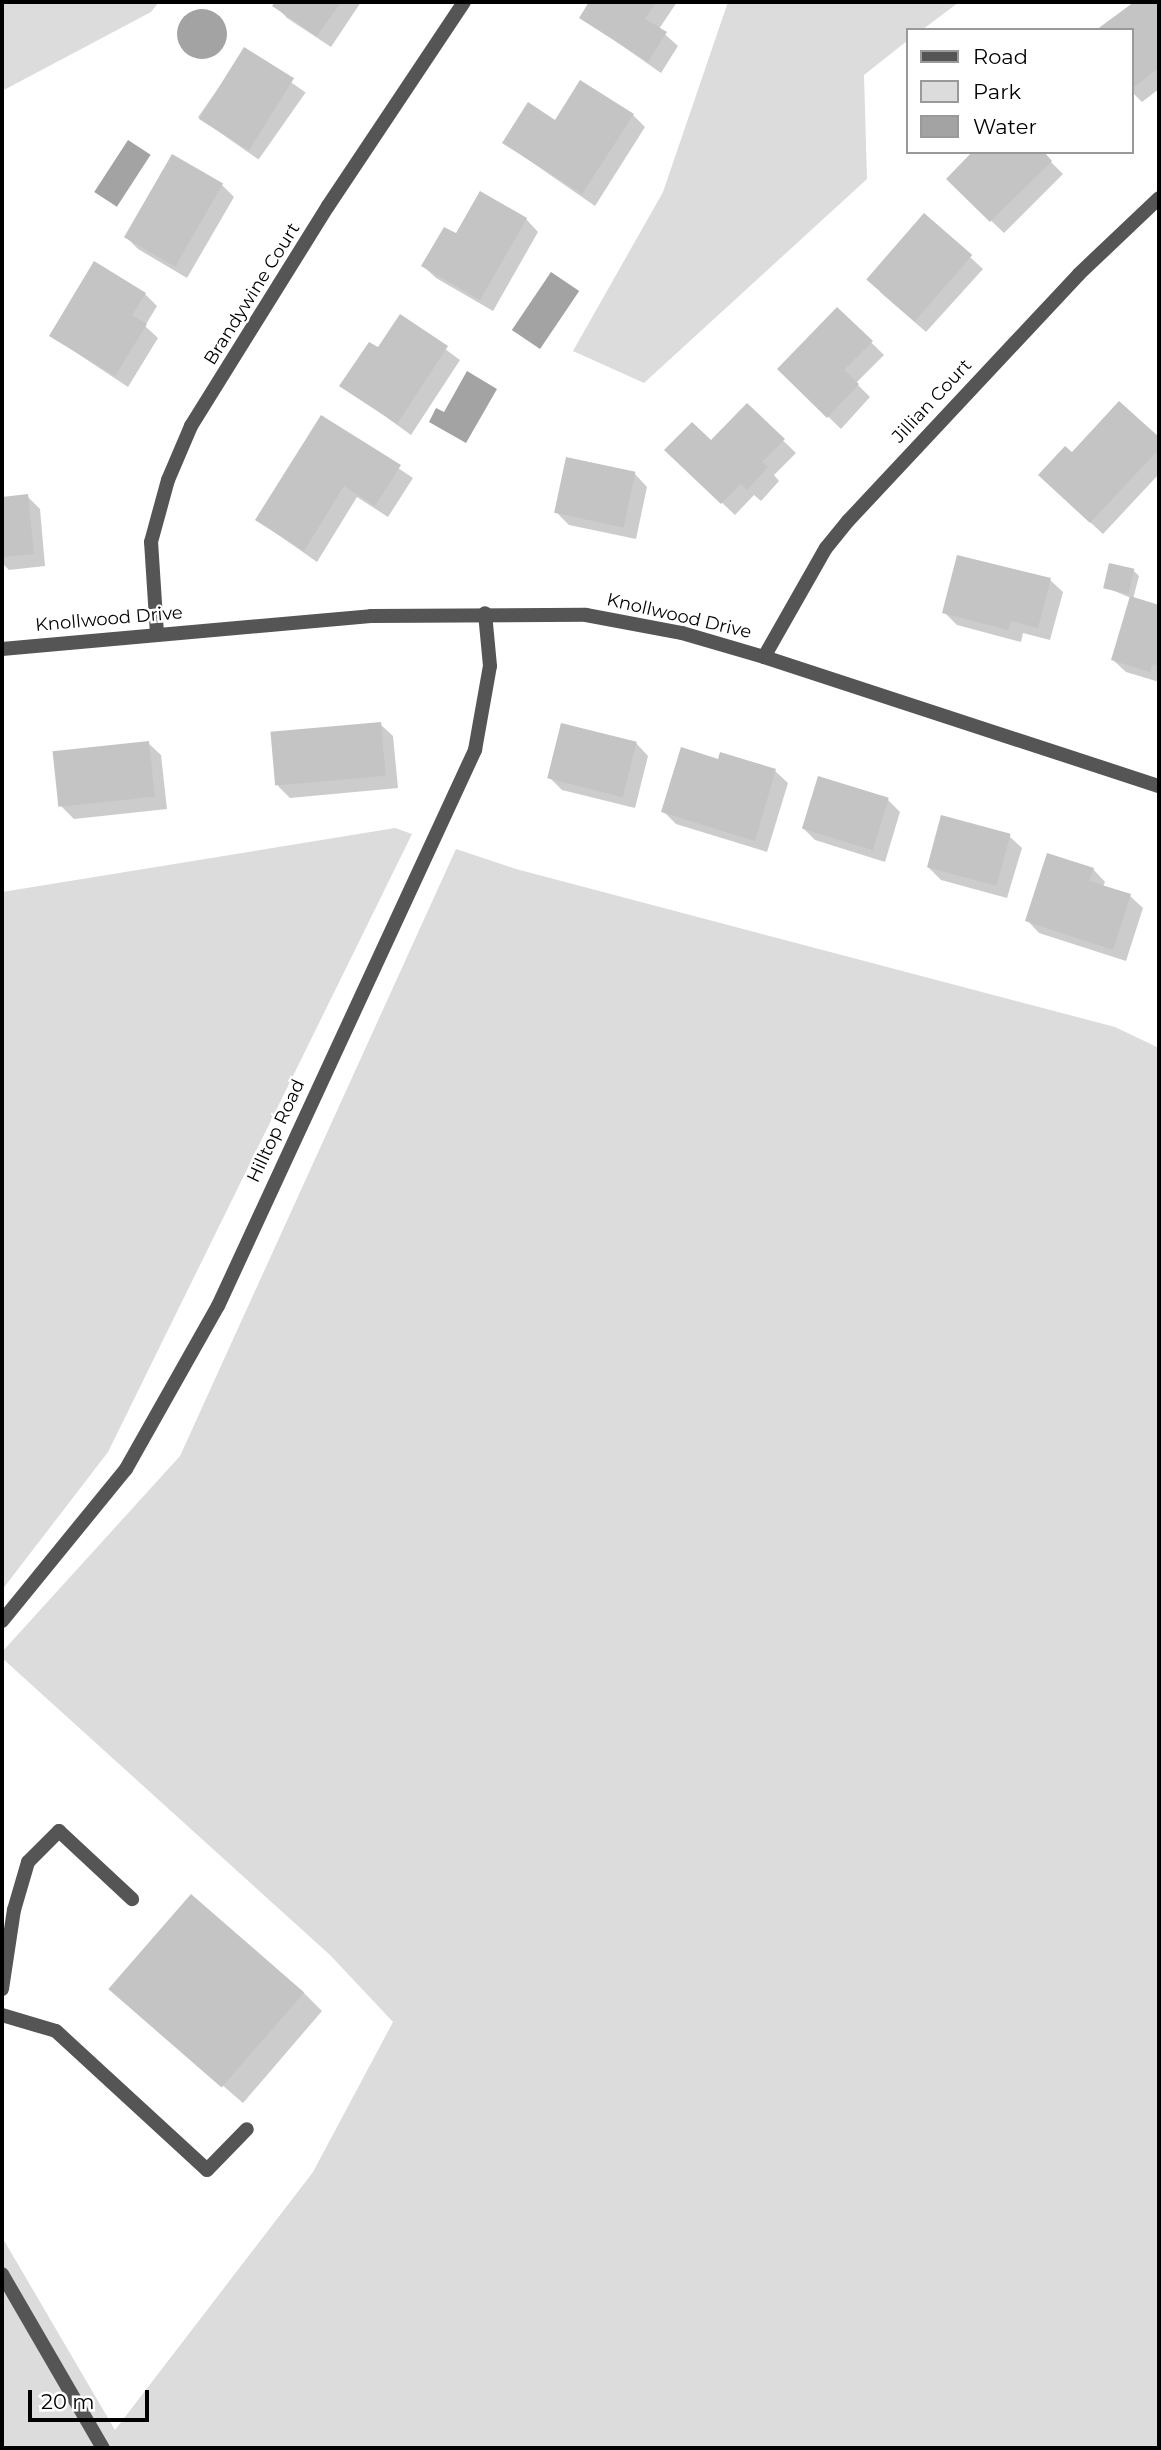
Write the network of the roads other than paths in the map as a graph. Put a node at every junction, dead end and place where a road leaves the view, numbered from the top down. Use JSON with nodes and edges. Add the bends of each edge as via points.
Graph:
{"nodes":[{"id":1,"x":464,"y":2,"type":"edge"},
{"id":2,"x":1159,"y":198,"type":"edge"},
{"id":3,"x":485,"y":612,"type":"junction"},
{"id":4,"x":157,"y":634,"type":"junction"},
{"id":5,"x":2,"y":649,"type":"edge"},
{"id":6,"x":764,"y":656,"type":"junction"},
{"id":7,"x":1159,"y":786,"type":"edge"},
{"id":8,"x":2,"y":1621,"type":"edge"},
{"id":9,"x":132,"y":1899,"type":"dead end"},
{"id":10,"x":2,"y":1989,"type":"edge"},
{"id":11,"x":2,"y":2015,"type":"edge"},
{"id":12,"x":247,"y":2129,"type":"dead end"},
{"id":13,"x":2,"y":2274,"type":"edge"},
{"id":14,"x":103,"y":2448,"type":"edge"}],
"edges":[{"from":1,"to":4,"type":"street","name":"Brandywine Court","via":[[191,426],[168,480],[151,542]]},
{"from":2,"to":6,"type":"street","name":"Jillian Court","via":[[1079,274],[848,521],[826,548]]},
{"from":3,"to":4,"type":"street","name":"Knollwood Drive","via":[[371,616]]},
{"from":3,"to":6,"type":"street","name":"Knollwood Drive","via":[[586,615],[682,633]]},
{"from":3,"to":8,"type":"street","name":"Hilltop Road","via":[[490,666],[475,750],[218,1306],[126,1469]]},
{"from":4,"to":5,"type":"street","name":"Knollwood Drive"},
{"from":6,"to":7,"type":"street","name":"Knollwood Drive"},
{"from":9,"to":10,"type":"street","via":[[59,1832],[28,1862],[14,1910]]},
{"from":11,"to":12,"type":"street","via":[[56,2031],[207,2169]]},
{"from":13,"to":14,"type":"street"}]}
